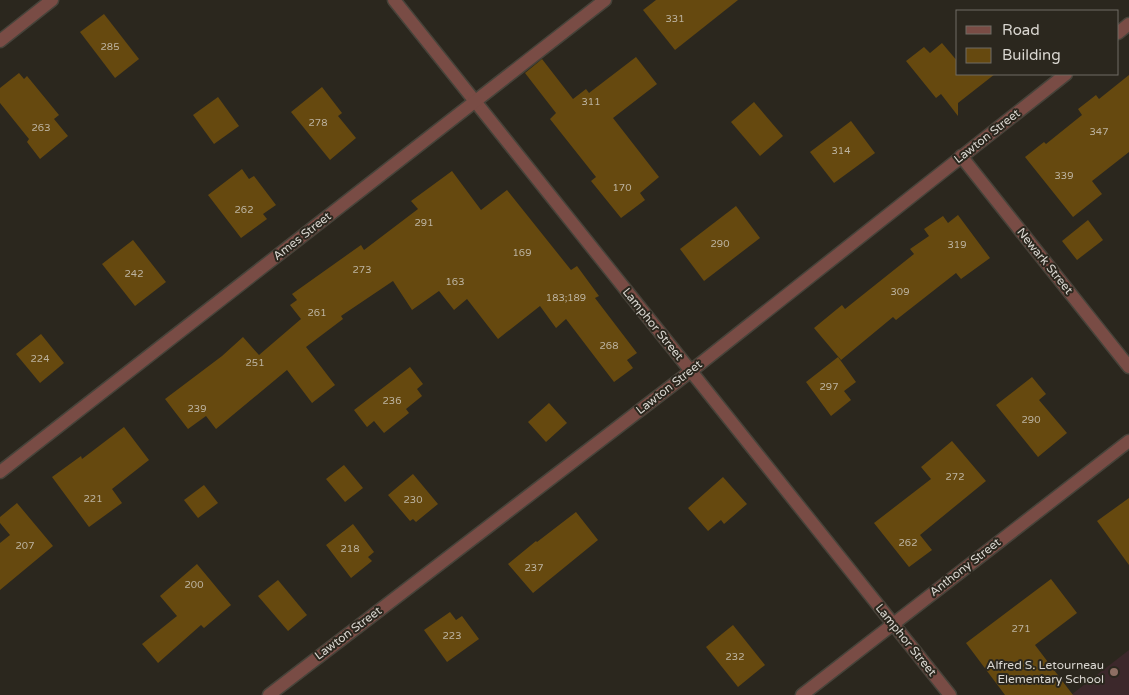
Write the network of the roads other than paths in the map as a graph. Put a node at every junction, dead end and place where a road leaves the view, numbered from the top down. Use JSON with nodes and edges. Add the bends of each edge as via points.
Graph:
{"nodes":[{"id":1,"x":52,"y":0,"type":"edge"},
{"id":2,"x":394,"y":0,"type":"edge"},
{"id":3,"x":604,"y":0,"type":"edge"},
{"id":4,"x":1129,"y":24,"type":"edge"},
{"id":5,"x":1119,"y":32,"type":"edge"},
{"id":6,"x":0,"y":41,"type":"edge"},
{"id":7,"x":1065,"y":75,"type":"edge"},
{"id":8,"x":475,"y":101,"type":"junction"},
{"id":9,"x":961,"y":156,"type":"junction"},
{"id":10,"x":1129,"y":367,"type":"edge"},
{"id":11,"x":691,"y":371,"type":"junction"},
{"id":12,"x":1129,"y":441,"type":"edge"},
{"id":13,"x":0,"y":472,"type":"edge"},
{"id":14,"x":893,"y":623,"type":"junction"},
{"id":15,"x":269,"y":695,"type":"edge"},
{"id":16,"x":802,"y":695,"type":"edge"},
{"id":17,"x":950,"y":695,"type":"edge"}],
"edges":[{"from":1,"to":6,"type":"street"},
{"from":2,"to":8,"type":"street","name":"Lamphor Street"},
{"from":3,"to":8,"type":"street","name":"Ames Street"},
{"from":4,"to":5,"type":"street"},
{"from":7,"to":9,"type":"street","name":"Lawton Street"},
{"from":8,"to":11,"type":"street","name":"Lamphor Street"},
{"from":8,"to":13,"type":"street","name":"Ames Street"},
{"from":9,"to":10,"type":"street","name":"Newark Street"},
{"from":9,"to":11,"type":"street","name":"Lawton Street"},
{"from":11,"to":14,"type":"street","name":"Lamphor Street"},
{"from":11,"to":15,"type":"street","name":"Lawton Street"},
{"from":12,"to":14,"type":"street","name":"Anthony Street"},
{"from":14,"to":16,"type":"street","name":"Anthony Street"},
{"from":14,"to":17,"type":"street","name":"Lamphor Street"}]}
